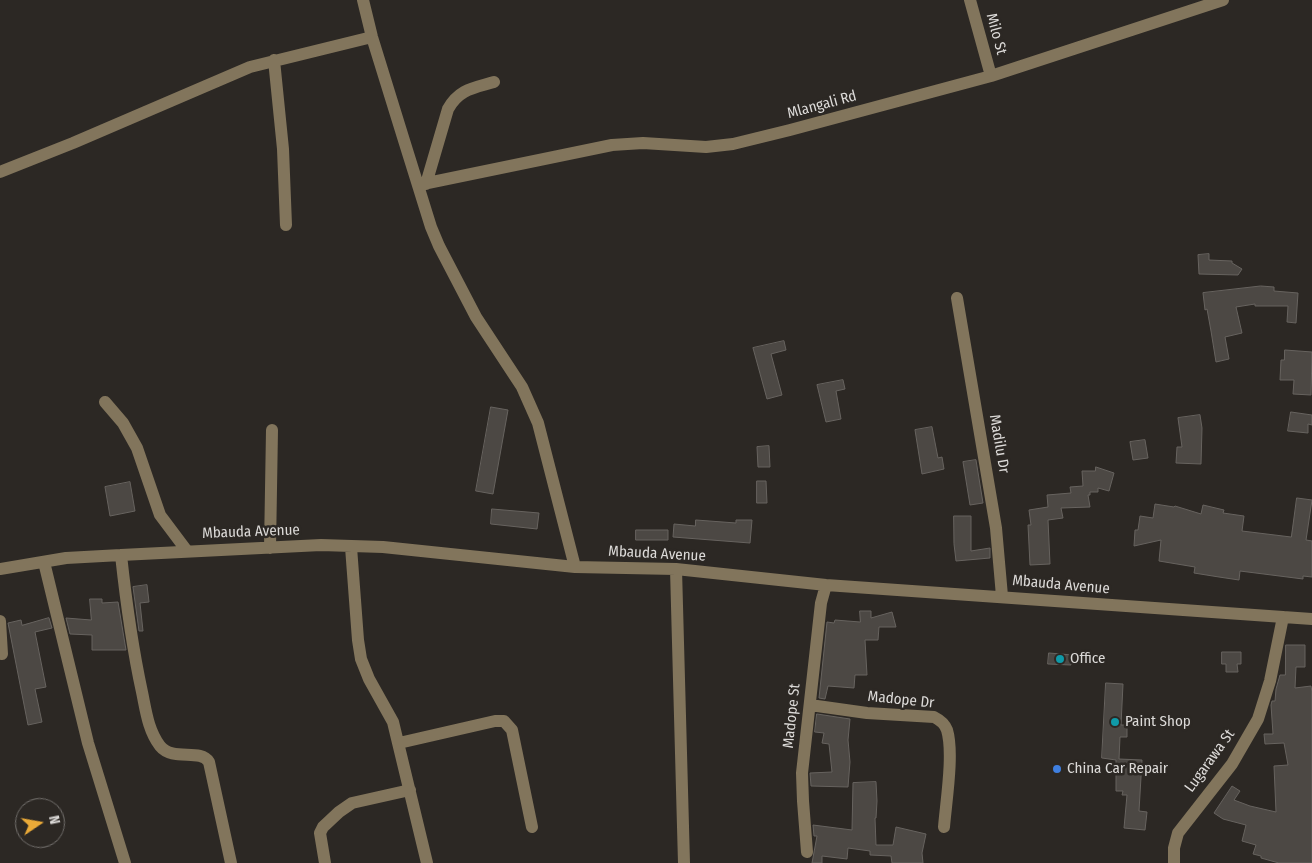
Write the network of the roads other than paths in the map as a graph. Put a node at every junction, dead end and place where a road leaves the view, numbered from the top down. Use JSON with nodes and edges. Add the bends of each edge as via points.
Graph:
{"nodes":[{"id":1,"x":363,"y":0,"type":"edge"},
{"id":2,"x":970,"y":0,"type":"edge"},
{"id":3,"x":1223,"y":0,"type":"edge"},
{"id":4,"x":372,"y":38,"type":"junction"},
{"id":5,"x":274,"y":60,"type":"junction"},
{"id":6,"x":991,"y":76,"type":"junction"},
{"id":7,"x":494,"y":82,"type":"dead end"},
{"id":8,"x":0,"y":172,"type":"edge"},
{"id":9,"x":422,"y":185,"type":"junction"},
{"id":10,"x":286,"y":226,"type":"dead end"},
{"id":11,"x":957,"y":298,"type":"dead end"},
{"id":12,"x":105,"y":402,"type":"dead end"},
{"id":13,"x":272,"y":430,"type":"dead end"},
{"id":14,"x":351,"y":547,"type":"junction"},
{"id":15,"x":270,"y":548,"type":"junction"},
{"id":16,"x":187,"y":551,"type":"junction"},
{"id":17,"x":121,"y":555,"type":"junction"},
{"id":18,"x":44,"y":562,"type":"junction"},
{"id":19,"x":574,"y":567,"type":"junction"},
{"id":20,"x":0,"y":569,"type":"edge"},
{"id":21,"x":676,"y":569,"type":"junction"},
{"id":22,"x":826,"y":585,"type":"junction"},
{"id":23,"x":1002,"y":596,"type":"junction"},
{"id":24,"x":1283,"y":617,"type":"junction"},
{"id":25,"x":1312,"y":619,"type":"edge"},
{"id":26,"x":0,"y":621,"type":"edge"},
{"id":27,"x":2,"y":654,"type":"dead end"},
{"id":28,"x":810,"y":705,"type":"junction"},
{"id":29,"x":399,"y":742,"type":"junction"},
{"id":30,"x":410,"y":790,"type":"junction"},
{"id":31,"x":532,"y":827,"type":"dead end"},
{"id":32,"x":944,"y":827,"type":"dead end"},
{"id":33,"x":808,"y":852,"type":"dead end"},
{"id":34,"x":125,"y":863,"type":"edge"},
{"id":35,"x":232,"y":863,"type":"edge"},
{"id":36,"x":325,"y":863,"type":"edge"},
{"id":37,"x":427,"y":863,"type":"edge"},
{"id":38,"x":684,"y":863,"type":"edge"},
{"id":39,"x":1174,"y":863,"type":"edge"}],
"edges":[{"from":1,"to":4,"type":"street"},
{"from":2,"to":6,"type":"street","name":"Milo St"},
{"from":3,"to":6,"type":"street","name":"Mlangali Rd"},
{"from":4,"to":5,"type":"street"},
{"from":4,"to":9,"type":"street"},
{"from":5,"to":8,"type":"street","via":[[250,67]]},
{"from":5,"to":10,"type":"street","via":[[283,149]]},
{"from":6,"to":9,"type":"street","name":"Mlangali Rd","via":[[733,144],[706,147],[612,145]]},
{"from":7,"to":9,"type":"street","via":[[463,91],[452,101]]},
{"from":9,"to":19,"type":"street","via":[[431,227],[447,264],[534,410]]},
{"from":11,"to":23,"type":"street","name":"Madilu Dr","via":[[996,528]]},
{"from":12,"to":16,"type":"street","via":[[123,423],[137,448],[160,515]]},
{"from":13,"to":15,"type":"street"},
{"from":14,"to":15,"type":"street","name":"Mbauda Avenue"},
{"from":14,"to":19,"type":"street","name":"Mbauda Avenue","via":[[392,548]]},
{"from":14,"to":29,"type":"street","via":[[361,659],[393,722]]},
{"from":15,"to":16,"type":"street","name":"Mbauda Avenue"},
{"from":16,"to":17,"type":"street","name":"Mbauda Avenue"},
{"from":17,"to":18,"type":"street","name":"Mbauda Avenue"},
{"from":17,"to":35,"type":"street","via":[[130,636],[151,733],[162,748],[172,754],[202,756],[209,762]]},
{"from":18,"to":20,"type":"street","name":"Mbauda Avenue"},
{"from":18,"to":34,"type":"street","via":[[88,743]]},
{"from":19,"to":21,"type":"street","name":"Mbauda Avenue"},
{"from":21,"to":22,"type":"street","name":"Mbauda Avenue"},
{"from":21,"to":38,"type":"street"},
{"from":22,"to":23,"type":"street","name":"Mbauda Avenue"},
{"from":22,"to":28,"type":"street","name":"Madope St","via":[[821,603]]},
{"from":23,"to":24,"type":"street","name":"Mbauda Avenue"},
{"from":24,"to":25,"type":"street","name":"Mbauda Avenue"},
{"from":24,"to":39,"type":"street","name":"Lugarawa St","via":[[1270,681],[1258,719],[1232,764],[1178,833]]},
{"from":26,"to":27,"type":"street"},
{"from":28,"to":32,"type":"street","name":"Madope Dr","via":[[934,717],[941,721],[947,729],[949,756]]},
{"from":28,"to":33,"type":"street","name":"Madope St","via":[[802,787]]},
{"from":29,"to":30,"type":"street"},
{"from":29,"to":31,"type":"street","via":[[504,721],[512,730]]},
{"from":30,"to":36,"type":"street","via":[[352,804],[339,812],[320,833]]},
{"from":30,"to":37,"type":"street"}]}
